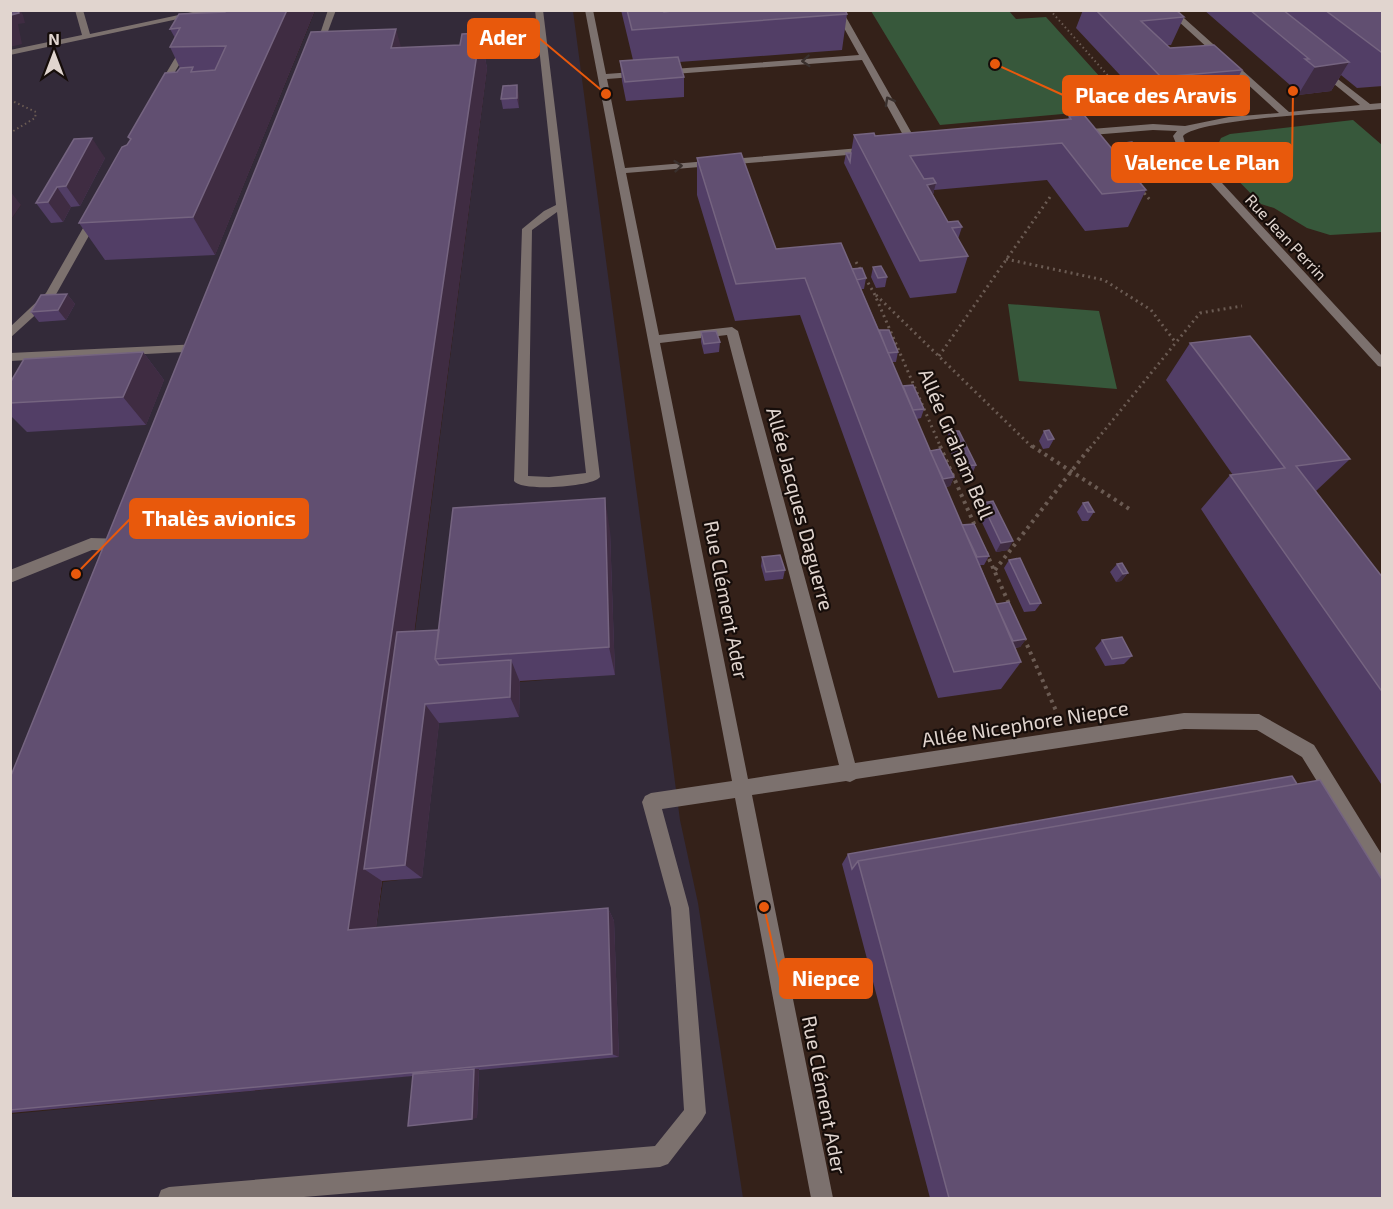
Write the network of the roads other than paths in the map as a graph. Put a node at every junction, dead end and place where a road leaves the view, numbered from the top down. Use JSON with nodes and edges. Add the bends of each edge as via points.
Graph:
{"nodes":[{"id":1,"x":79,"y":10,"type":"edge"},
{"id":2,"x":216,"y":10,"type":"edge"},
{"id":3,"x":332,"y":10,"type":"edge"},
{"id":4,"x":539,"y":10,"type":"edge"},
{"id":5,"x":589,"y":10,"type":"edge"},
{"id":6,"x":838,"y":10,"type":"edge"},
{"id":7,"x":1170,"y":10,"type":"edge"},
{"id":8,"x":87,"y":37,"type":"junction"},
{"id":9,"x":191,"y":39,"type":"edge"},
{"id":10,"x":10,"y":53,"type":"edge"},
{"id":11,"x":865,"y":57,"type":"junction"},
{"id":12,"x":1314,"y":62,"type":"edge"},
{"id":13,"x":311,"y":65,"type":"edge"},
{"id":14,"x":603,"y":77,"type":"junction"},
{"id":15,"x":160,"y":101,"type":"edge"},
{"id":16,"x":1383,"y":106,"type":"edge"},
{"id":17,"x":1368,"y":107,"type":"junction"},
{"id":18,"x":1286,"y":114,"type":"junction"},
{"id":19,"x":1185,"y":129,"type":"junction"},
{"id":20,"x":1069,"y":134,"type":"edge"},
{"id":21,"x":926,"y":145,"type":"edge"},
{"id":22,"x":914,"y":146,"type":"junction"},
{"id":23,"x":903,"y":147,"type":"edge"},
{"id":24,"x":880,"y":149,"type":"edge"},
{"id":25,"x":620,"y":171,"type":"junction"},
{"id":26,"x":102,"y":203,"type":"edge"},
{"id":27,"x":562,"y":207,"type":"junction"},
{"id":28,"x":10,"y":334,"type":"edge"},
{"id":29,"x":653,"y":340,"type":"junction"},
{"id":30,"x":200,"y":348,"type":"edge"},
{"id":31,"x":10,"y":357,"type":"edge"},
{"id":32,"x":1383,"y":363,"type":"edge"},
{"id":33,"x":129,"y":545,"type":"edge"},
{"id":34,"x":10,"y":577,"type":"edge"},
{"id":35,"x":850,"y":774,"type":"junction"},
{"id":36,"x":742,"y":790,"type":"junction"},
{"id":37,"x":1383,"y":872,"type":"edge"},
{"id":38,"x":169,"y":1198,"type":"edge"},
{"id":39,"x":822,"y":1198,"type":"edge"}],
"edges":[{"from":1,"to":8,"type":"street"},
{"from":2,"to":8,"type":"street"},
{"from":3,"to":13,"type":"street"},
{"from":4,"to":27,"type":"street"},
{"from":5,"to":14,"type":"street","name":"Rue Clément Ader"},
{"from":6,"to":11,"type":"street"},
{"from":7,"to":18,"type":"street"},
{"from":8,"to":10,"type":"street"},
{"from":9,"to":15,"type":"street","via":[[166,80],[166,91]]},
{"from":11,"to":14,"type":"street","one_way":true},
{"from":22,"to":11,"type":"street","one_way":true},
{"from":12,"to":17,"type":"street"},
{"from":14,"to":25,"type":"street","name":"Rue Clément Ader"},
{"from":16,"to":17,"type":"street"},
{"from":17,"to":18,"type":"street"},
{"from":18,"to":19,"type":"street"},
{"from":19,"to":20,"type":"street","via":[[1153,127]]},
{"from":19,"to":32,"type":"street","name":"Rue Jean Perrin","via":[[1178,136],[1180,144]]},
{"from":21,"to":22,"type":"street"},
{"from":22,"to":23,"type":"street"},
{"from":25,"to":24,"type":"street","one_way":true},
{"from":25,"to":29,"type":"street","name":"Rue Clément Ader"},
{"from":26,"to":28,"type":"street","via":[[50,295]]},
{"from":27,"to":27,"type":"street","via":[[527,229],[522,482],[593,477]]},
{"from":29,"to":35,"type":"street","name":"Allée Jacques Daguerre","via":[[732,331]]},
{"from":29,"to":36,"type":"street","name":"Rue Clément Ader"},
{"from":30,"to":31,"type":"street"},
{"from":33,"to":34,"type":"street","via":[[91,544]]},
{"from":35,"to":36,"type":"street","name":"Allée Nicephore Niepce"},
{"from":35,"to":37,"type":"street","name":"Allée Nicephore Niepce","via":[[1184,721],[1259,722],[1308,751]]},
{"from":36,"to":38,"type":"street","name":"Allée Nicephore Niepce","via":[[651,802],[680,908],[695,1113],[660,1156]]},
{"from":36,"to":39,"type":"street","name":"Rue Clément Ader"}]}
